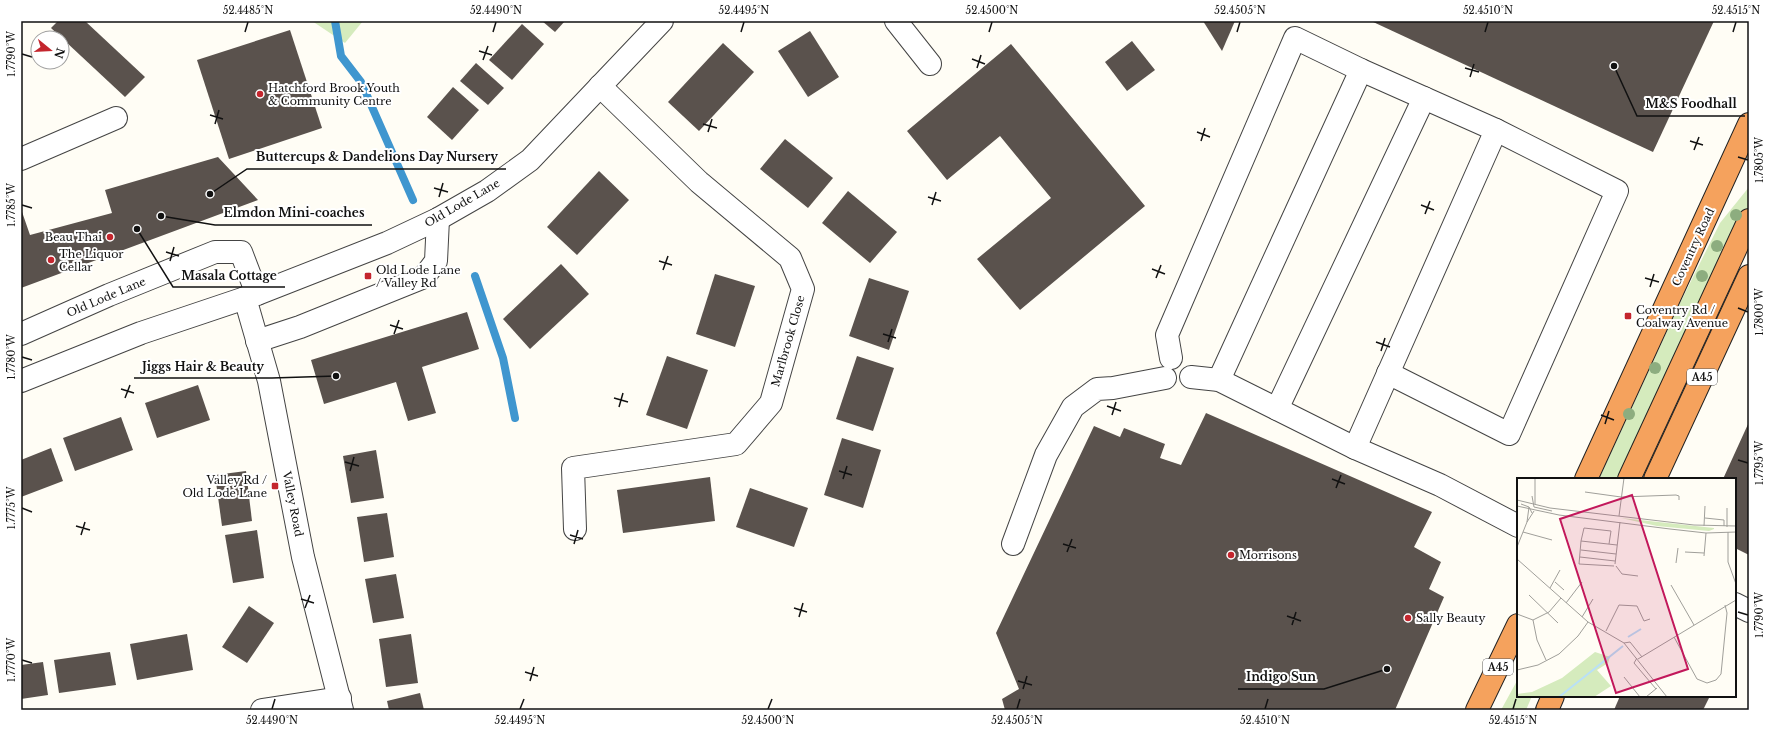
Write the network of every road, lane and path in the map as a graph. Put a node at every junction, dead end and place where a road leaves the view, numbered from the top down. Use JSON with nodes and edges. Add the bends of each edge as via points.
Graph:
{"nodes":[{"id":1,"x":662,"y":21,"type":"edge"},
{"id":2,"x":896,"y":21,"type":"edge"},
{"id":3,"x":930,"y":64,"type":"dead end"},
{"id":4,"x":1361,"y":70,"type":"junction"},
{"id":5,"x":600,"y":86,"type":"junction"},
{"id":6,"x":1424,"y":98,"type":"junction"},
{"id":7,"x":116,"y":118,"type":"dead end"},
{"id":8,"x":1749,"y":124,"type":"edge"},
{"id":9,"x":1496,"y":130,"type":"junction"},
{"id":10,"x":1749,"y":150,"type":"edge"},
{"id":11,"x":21,"y":159,"type":"edge"},
{"id":12,"x":1732,"y":163,"type":"junction"},
{"id":13,"x":438,"y":219,"type":"junction"},
{"id":14,"x":1749,"y":220,"type":"edge"},
{"id":15,"x":1749,"y":276,"type":"edge"},
{"id":16,"x":251,"y":296,"type":"junction"},
{"id":17,"x":21,"y":334,"type":"edge"},
{"id":18,"x":257,"y":341,"type":"junction"},
{"id":19,"x":1171,"y":358,"type":"junction"},
{"id":20,"x":1388,"y":373,"type":"junction"},
{"id":21,"x":1191,"y":377,"type":"junction"},
{"id":22,"x":1165,"y":378,"type":"junction"},
{"id":23,"x":1218,"y":380,"type":"junction"},
{"id":24,"x":21,"y":381,"type":"edge"},
{"id":25,"x":1277,"y":409,"type":"junction"},
{"id":26,"x":1355,"y":448,"type":"junction"},
{"id":27,"x":1586,"y":478,"type":"edge"},
{"id":28,"x":1629,"y":478,"type":"edge"},
{"id":29,"x":1655,"y":478,"type":"edge"},
{"id":30,"x":1517,"y":525,"type":"edge"},
{"id":31,"x":575,"y":529,"type":"dead end"},
{"id":32,"x":1012,"y":544,"type":"dead end"},
{"id":33,"x":1736,"y":604,"type":"edge"},
{"id":34,"x":1749,"y":611,"type":"edge"},
{"id":35,"x":1517,"y":626,"type":"edge"},
{"id":36,"x":1517,"y":652,"type":"edge"},
{"id":37,"x":1496,"y":671,"type":"junction"},
{"id":38,"x":1553,"y":697,"type":"edge"},
{"id":39,"x":341,"y":704,"type":"edge"},
{"id":40,"x":262,"y":710,"type":"edge"},
{"id":41,"x":1477,"y":710,"type":"edge"},
{"id":42,"x":1547,"y":710,"type":"edge"}],
"edges":[{"from":1,"to":5,"type":"street","name":"Old Lode Lane"},
{"from":2,"to":3,"type":"street"},
{"from":4,"to":6,"type":"street"},
{"from":4,"to":19,"type":"street","via":[[1295,38],[1167,335]]},
{"from":4,"to":23,"type":"street"},
{"from":5,"to":13,"type":"street","name":"Old Lode Lane","via":[[530,160],[487,191]]},
{"from":5,"to":31,"type":"street","name":"Marlbrook Close","via":[[699,182],[790,258],[803,289],[770,403],[736,444],[573,468]]},
{"from":6,"to":9,"type":"street"},
{"from":6,"to":25,"type":"street"},
{"from":7,"to":11,"type":"street"},
{"from":8,"to":12,"type":"highway","name":"Coventry Road"},
{"from":9,"to":20,"type":"street"},
{"from":9,"to":20,"type":"street","via":[[1617,191],[1509,434]]},
{"from":10,"to":12,"type":"highway"},
{"from":12,"to":27,"type":"highway","name":"Coventry Road"},
{"from":13,"to":16,"type":"street","name":"Old Lode Lane","via":[[388,244]]},
{"from":13,"to":18,"type":"street","via":[[436,261],[424,277],[300,327]]},
{"from":14,"to":28,"type":"highway"},
{"from":15,"to":29,"type":"highway","number":"A45"},
{"from":16,"to":17,"type":"street","name":"Old Lode Lane","via":[[241,252],[215,252]]},
{"from":16,"to":18,"type":"street","name":"Valley Road"},
{"from":16,"to":24,"type":"street","name":"Old Lode Lane","via":[[142,333]]},
{"from":18,"to":39,"type":"street","name":"Valley Road","via":[[269,381],[303,557]]},
{"from":19,"to":21,"type":"street","via":[[1176,356],[1185,359],[1191,367]]},
{"from":19,"to":22,"type":"street","via":[[1164,365]]},
{"from":20,"to":26,"type":"street"},
{"from":21,"to":22,"type":"street","via":[[1185,384],[1176,386],[1167,382]]},
{"from":21,"to":23,"type":"street"},
{"from":22,"to":32,"type":"street","via":[[1097,389],[1073,406],[1046,455]]},
{"from":23,"to":25,"type":"street"},
{"from":25,"to":26,"type":"street"},
{"from":26,"to":30,"type":"street","via":[[1440,485]]},
{"from":33,"to":34,"type":"street"},
{"from":35,"to":37,"type":"highway","number":"A45"},
{"from":36,"to":37,"type":"highway"},
{"from":37,"to":41,"type":"highway","number":"A45"},
{"from":38,"to":42,"type":"highway"},
{"from":39,"to":40,"type":"street"}]}
